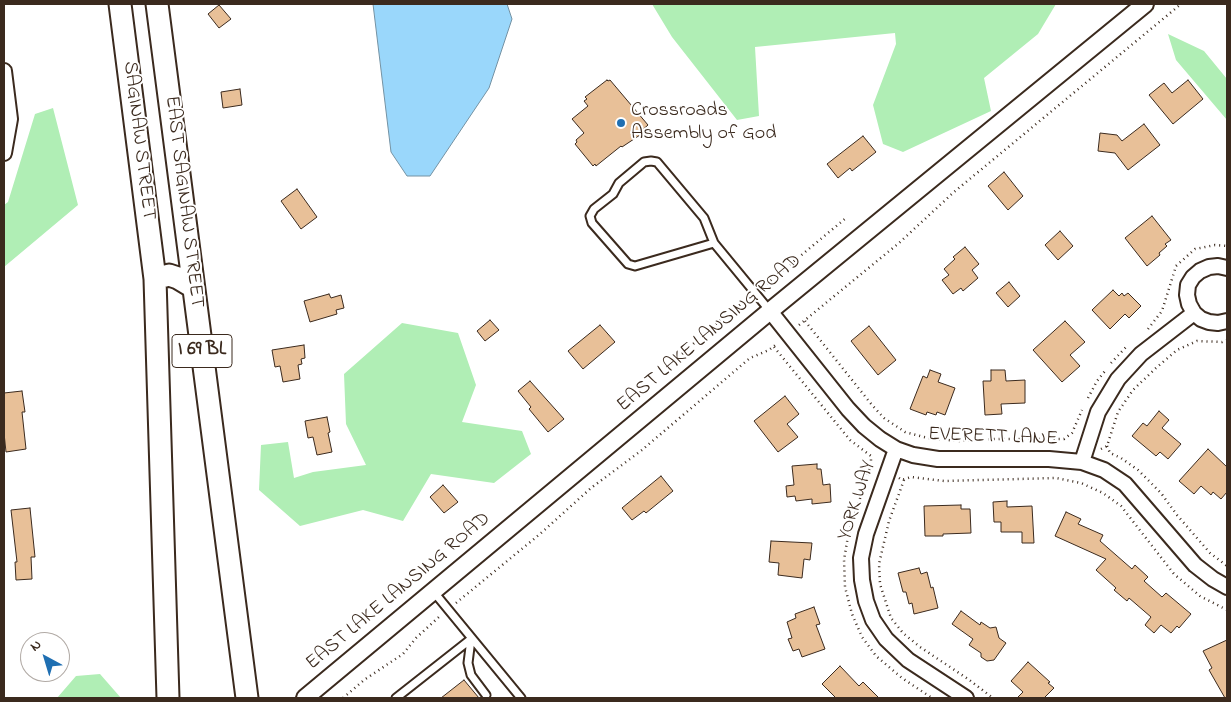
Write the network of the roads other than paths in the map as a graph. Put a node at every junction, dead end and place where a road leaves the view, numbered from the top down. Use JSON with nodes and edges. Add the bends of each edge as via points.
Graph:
{"nodes":[{"id":1,"x":120,"y":4,"type":"edge"},
{"id":2,"x":157,"y":4,"type":"edge"},
{"id":3,"x":1145,"y":4,"type":"edge"},
{"id":4,"x":4,"y":71,"type":"edge"},
{"id":5,"x":4,"y":153,"type":"edge"},
{"id":6,"x":714,"y":243,"type":"junction"},
{"id":7,"x":1227,"y":268,"type":"edge"},
{"id":8,"x":155,"y":279,"type":"junction"},
{"id":9,"x":193,"y":288,"type":"junction"},
{"id":10,"x":770,"y":311,"type":"junction"},
{"id":11,"x":1194,"y":313,"type":"junction"},
{"id":12,"x":1227,"y":320,"type":"edge"},
{"id":13,"x":896,"y":449,"type":"junction"},
{"id":14,"x":1082,"y":462,"type":"junction"},
{"id":15,"x":1227,"y":587,"type":"edge"},
{"id":16,"x":433,"y":591,"type":"junction"},
{"id":17,"x":471,"y":639,"type":"junction"},
{"id":18,"x":486,"y":695,"type":"dead end"},
{"id":19,"x":168,"y":698,"type":"edge"},
{"id":20,"x":247,"y":698,"type":"edge"},
{"id":21,"x":305,"y":698,"type":"edge"},
{"id":22,"x":396,"y":698,"type":"edge"},
{"id":23,"x":521,"y":698,"type":"edge"},
{"id":24,"x":966,"y":698,"type":"edge"}],
"edges":[{"from":1,"to":8,"type":"main road","name":"SAGINAW STREET","number":"I 69 BL"},
{"from":2,"to":9,"type":"main road","name":"EAST SAGINAW STREET","number":"I 69 BL"},
{"from":3,"to":10,"type":"street","name":"EAST LAKE LANSING ROAD"},
{"from":4,"to":5,"type":"street","via":[[10,119]]},
{"from":6,"to":6,"type":"lane","via":[[704,218],[657,162],[644,162],[619,183],[613,194],[590,216],[592,223],[628,264],[635,266]]},
{"from":6,"to":10,"type":"lane"},
{"from":7,"to":11,"type":"street","via":[[1209,267],[1193,277],[1187,295]]},
{"from":8,"to":9,"type":"main road","via":[[178,278]]},
{"from":8,"to":19,"type":"main road","name":"EAST SAGINAW STREET","number":"I 69 BL"},
{"from":9,"to":20,"type":"main road","name":"EAST SAGINAW STREET","number":"I 69 BL"},
{"from":10,"to":13,"type":"street","name":"EVERETT LANE","via":[[864,426]]},
{"from":10,"to":16,"type":"street","name":"EAST LAKE LANSING ROAD"},
{"from":11,"to":12,"type":"street","via":[[1209,322]]},
{"from":11,"to":14,"type":"street","via":[[1141,354],[1118,379],[1098,412]]},
{"from":13,"to":14,"type":"street","name":"EVERETT LANE","via":[[938,459],[1049,458]]},
{"from":13,"to":24,"type":"street","name":"YORK WAY","via":[[866,534],[861,558],[866,601],[873,620],[886,639],[908,660]]},
{"from":14,"to":15,"type":"street","name":"EVERETT LANE","via":[[1104,470],[1125,484],[1195,565]]},
{"from":16,"to":17,"type":"lane"},
{"from":16,"to":21,"type":"street","name":"EAST LAKE LANSING ROAD"},
{"from":17,"to":18,"type":"lane","via":[[468,662],[471,675]]},
{"from":17,"to":22,"type":"lane"},
{"from":17,"to":23,"type":"lane"}]}
